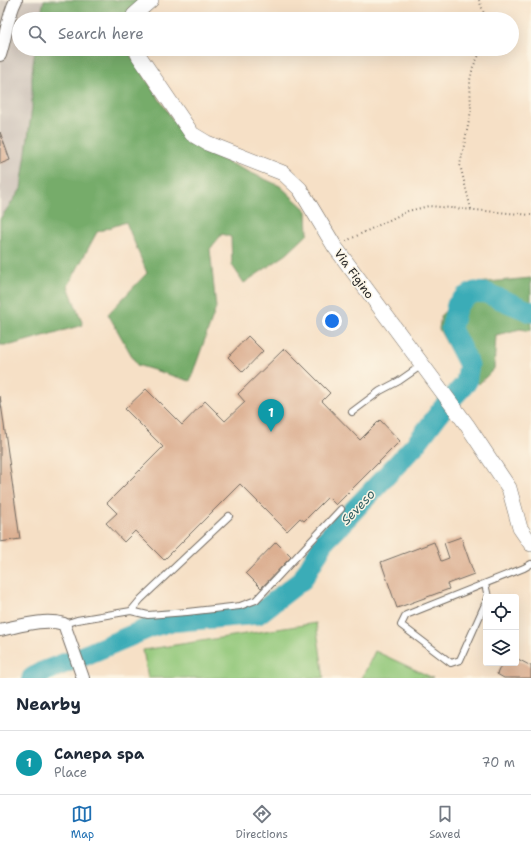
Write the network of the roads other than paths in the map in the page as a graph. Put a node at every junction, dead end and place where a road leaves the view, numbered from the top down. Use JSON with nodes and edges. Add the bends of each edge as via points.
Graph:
{"nodes":[{"id":1,"x":16,"y":0,"type":"edge"},
{"id":2,"x":151,"y":0,"type":"edge"},
{"id":3,"x":137,"y":12,"type":"edge"},
{"id":4,"x":0,"y":55,"type":"edge"},
{"id":5,"x":139,"y":56,"type":"edge"},
{"id":6,"x":422,"y":365,"type":"junction"},
{"id":7,"x":352,"y":412,"type":"dead end"},
{"id":8,"x":341,"y":509,"type":"dead end"},
{"id":9,"x":229,"y":516,"type":"dead end"},
{"id":10,"x":531,"y":544,"type":"edge"},
{"id":11,"x":531,"y":564,"type":"edge"},
{"id":12,"x":485,"y":584,"type":"junction"},
{"id":13,"x":487,"y":594,"type":"edge"},
{"id":14,"x":483,"y":609,"type":"edge"},
{"id":15,"x":131,"y":611,"type":"junction"},
{"id":16,"x":64,"y":624,"type":"junction"},
{"id":17,"x":0,"y":630,"type":"edge"},
{"id":18,"x":83,"y":678,"type":"edge"}],
"edges":[{"from":1,"to":4,"type":"street","via":[[11,10]]},
{"from":2,"to":3,"type":"street"},
{"from":5,"to":6,"type":"street","name":"Via Figino","via":[[192,134],[207,143],[283,173],[300,189],[335,247]]},
{"from":6,"to":7,"type":"lane"},
{"from":6,"to":10,"type":"street","name":"Via Figino","via":[[467,425],[509,488],[520,528]]},
{"from":8,"to":15,"type":"lane","via":[[256,600],[240,606],[187,612],[148,615]]},
{"from":9,"to":15,"type":"lane","via":[[141,598]]},
{"from":11,"to":12,"type":"lane"},
{"from":12,"to":13,"type":"lane"},
{"from":12,"to":14,"type":"lane","via":[[406,614],[401,625],[451,663],[460,660]]},
{"from":15,"to":16,"type":"lane"},
{"from":16,"to":17,"type":"street","via":[[56,621],[37,622]]},
{"from":16,"to":18,"type":"street"}]}
